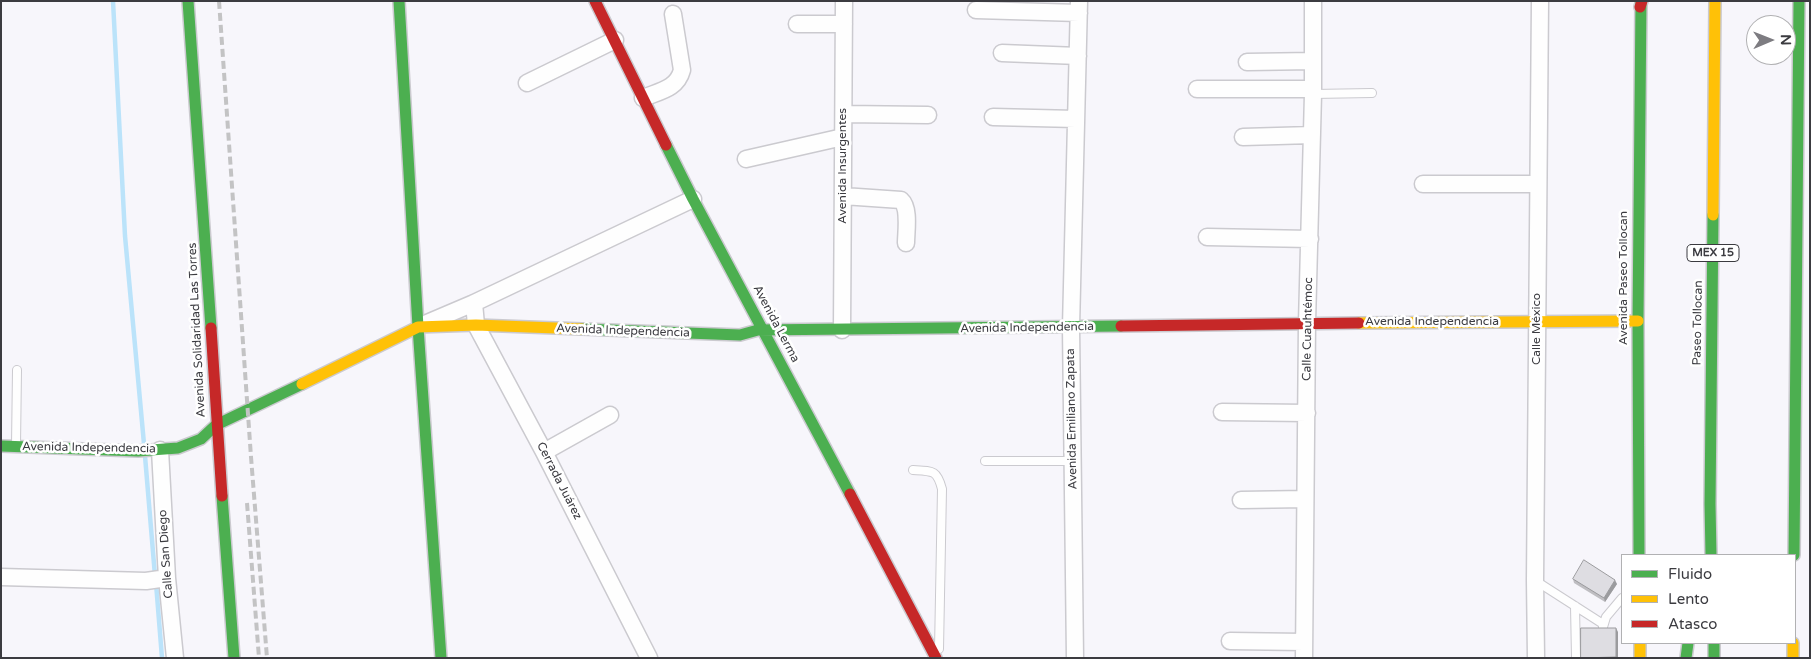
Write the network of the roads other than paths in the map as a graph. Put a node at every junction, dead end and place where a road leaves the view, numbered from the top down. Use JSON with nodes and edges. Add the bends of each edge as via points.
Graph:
{"nodes":[{"id":1,"x":188,"y":1,"type":"edge"},
{"id":2,"x":398,"y":1,"type":"edge"},
{"id":3,"x":595,"y":1,"type":"edge"},
{"id":4,"x":844,"y":1,"type":"edge"},
{"id":5,"x":1313,"y":1,"type":"edge"},
{"id":6,"x":1540,"y":1,"type":"edge"},
{"id":7,"x":1715,"y":1,"type":"edge"},
{"id":8,"x":1799,"y":1,"type":"edge"},
{"id":9,"x":1641,"y":3,"type":"edge"},
{"id":10,"x":1079,"y":7,"type":"edge"},
{"id":11,"x":976,"y":10,"type":"dead end"},
{"id":12,"x":673,"y":14,"type":"dead end"},
{"id":13,"x":797,"y":24,"type":"dead end"},
{"id":14,"x":844,"y":24,"type":"junction"},
{"id":15,"x":615,"y":40,"type":"junction"},
{"id":16,"x":1002,"y":53,"type":"dead end"},
{"id":17,"x":1078,"y":56,"type":"junction"},
{"id":18,"x":1246,"y":62,"type":"dead end"},
{"id":19,"x":1313,"y":62,"type":"junction"},
{"id":20,"x":1810,"y":76,"type":"edge"},
{"id":21,"x":527,"y":83,"type":"dead end"},
{"id":22,"x":1197,"y":89,"type":"dead end"},
{"id":23,"x":1313,"y":92,"type":"junction"},
{"id":24,"x":1372,"y":94,"type":"dead end"},
{"id":25,"x":643,"y":98,"type":"junction"},
{"id":26,"x":844,"y":114,"type":"junction"},
{"id":27,"x":928,"y":115,"type":"dead end"},
{"id":28,"x":993,"y":117,"type":"dead end"},
{"id":29,"x":1076,"y":119,"type":"junction"},
{"id":30,"x":1312,"y":135,"type":"junction"},
{"id":31,"x":1243,"y":136,"type":"dead end"},
{"id":32,"x":843,"y":137,"type":"junction"},
{"id":33,"x":746,"y":159,"type":"dead end"},
{"id":34,"x":1423,"y":184,"type":"dead end"},
{"id":35,"x":1537,"y":184,"type":"junction"},
{"id":36,"x":843,"y":196,"type":"junction"},
{"id":37,"x":685,"y":203,"type":"junction"},
{"id":38,"x":1207,"y":237,"type":"dead end"},
{"id":39,"x":1310,"y":239,"type":"junction"},
{"id":40,"x":906,"y":243,"type":"dead end"},
{"id":41,"x":474,"y":303,"type":"junction"},
{"id":42,"x":1537,"y":321,"type":"junction"},
{"id":43,"x":1638,"y":321,"type":"junction"},
{"id":44,"x":1308,"y":323,"type":"junction"},
{"id":45,"x":476,"y":325,"type":"junction"},
{"id":46,"x":418,"y":327,"type":"junction"},
{"id":47,"x":1072,"y":327,"type":"junction"},
{"id":48,"x":761,"y":330,"type":"junction"},
{"id":49,"x":842,"y":330,"type":"junction"},
{"id":50,"x":17,"y":370,"type":"dead end"},
{"id":51,"x":1222,"y":412,"type":"dead end"},
{"id":52,"x":1306,"y":413,"type":"junction"},
{"id":53,"x":610,"y":415,"type":"dead end"},
{"id":54,"x":216,"y":425,"type":"junction"},
{"id":55,"x":1,"y":446,"type":"edge"},
{"id":56,"x":16,"y":447,"type":"junction"},
{"id":57,"x":149,"y":451,"type":"junction"},
{"id":58,"x":544,"y":452,"type":"junction"},
{"id":59,"x":986,"y":461,"type":"dead end"},
{"id":60,"x":1073,"y":461,"type":"junction"},
{"id":61,"x":913,"y":470,"type":"dead end"},
{"id":62,"x":1305,"y":499,"type":"junction"},
{"id":63,"x":1241,"y":500,"type":"dead end"},
{"id":64,"x":1710,"y":504,"type":"junction"},
{"id":65,"x":1639,"y":554,"type":"edge"},
{"id":66,"x":1702,"y":554,"type":"edge"},
{"id":67,"x":1712,"y":554,"type":"edge"},
{"id":68,"x":1794,"y":554,"type":"edge"},
{"id":69,"x":1,"y":577,"type":"edge"},
{"id":70,"x":157,"y":579,"type":"junction"},
{"id":71,"x":1535,"y":580,"type":"junction"},
{"id":72,"x":1621,"y":599,"type":"edge"},
{"id":73,"x":1575,"y":606,"type":"junction"},
{"id":74,"x":1230,"y":641,"type":"dead end"},
{"id":75,"x":1640,"y":644,"type":"edge"},
{"id":76,"x":1688,"y":644,"type":"edge"},
{"id":77,"x":1714,"y":644,"type":"edge"},
{"id":78,"x":1793,"y":644,"type":"edge"},
{"id":79,"x":1304,"y":650,"type":"edge"},
{"id":80,"x":174,"y":658,"type":"edge"},
{"id":81,"x":234,"y":658,"type":"edge"},
{"id":82,"x":441,"y":658,"type":"edge"},
{"id":83,"x":649,"y":658,"type":"edge"},
{"id":84,"x":938,"y":658,"type":"edge"},
{"id":85,"x":1074,"y":658,"type":"edge"},
{"id":86,"x":1536,"y":658,"type":"edge"},
{"id":87,"x":1576,"y":658,"type":"edge"},
{"id":88,"x":1640,"y":658,"type":"edge"},
{"id":89,"x":1686,"y":658,"type":"edge"},
{"id":90,"x":1714,"y":658,"type":"edge"},
{"id":91,"x":1793,"y":658,"type":"edge"}],
"edges":[{"from":1,"to":54,"type":"main road","name":"Avenida Solidaridad Las Torres"},
{"from":2,"to":46,"type":"main road"},
{"from":3,"to":15,"type":"main road","name":"Avenida Lerma"},
{"from":4,"to":14,"type":"street","name":"Avenida Insurgentes"},
{"from":5,"to":19,"type":"street","name":"Calle Cuauhtémoc"},
{"from":6,"to":35,"type":"street","name":"Calle México"},
{"from":7,"to":64,"type":"main road","name":"Paseo Tollocan","number":"MEX 15"},
{"from":8,"to":20,"type":"main road"},
{"from":8,"to":68,"type":"main road"},
{"from":9,"to":43,"type":"main road","name":"Avenida Paseo Tollocan"},
{"from":10,"to":11,"type":"street"},
{"from":10,"to":17,"type":"street","name":"Avenida Emiliano Zapata"},
{"from":12,"to":25,"type":"street","via":[[682,70],[680,78],[674,85]]},
{"from":13,"to":14,"type":"street"},
{"from":14,"to":26,"type":"street","name":"Avenida Insurgentes"},
{"from":15,"to":21,"type":"street"},
{"from":15,"to":25,"type":"main road","name":"Avenida Lerma"},
{"from":16,"to":17,"type":"street"},
{"from":17,"to":29,"type":"street","name":"Avenida Emiliano Zapata"},
{"from":18,"to":19,"type":"street"},
{"from":19,"to":23,"type":"street","name":"Calle Cuauhtémoc"},
{"from":22,"to":23,"type":"street"},
{"from":23,"to":24,"type":"lane"},
{"from":23,"to":30,"type":"street","name":"Calle Cuauhtémoc"},
{"from":25,"to":37,"type":"main road","name":"Avenida Lerma"},
{"from":26,"to":27,"type":"street"},
{"from":26,"to":32,"type":"street","name":"Avenida Insurgentes"},
{"from":28,"to":29,"type":"street"},
{"from":29,"to":47,"type":"street","name":"Avenida Emiliano Zapata"},
{"from":30,"to":31,"type":"street"},
{"from":30,"to":39,"type":"street","name":"Calle Cuauhtémoc"},
{"from":32,"to":33,"type":"street"},
{"from":32,"to":36,"type":"street","name":"Avenida Insurgentes"},
{"from":34,"to":35,"type":"street"},
{"from":35,"to":42,"type":"street","name":"Calle México"},
{"from":36,"to":40,"type":"street","via":[[904,202]]},
{"from":36,"to":49,"type":"street","name":"Avenida Insurgentes"},
{"from":37,"to":41,"type":"street","name":"Avenida Independencia"},
{"from":37,"to":48,"type":"main road","name":"Avenida Lerma"},
{"from":38,"to":39,"type":"street"},
{"from":39,"to":44,"type":"street","name":"Calle Cuauhtémoc"},
{"from":41,"to":45,"type":"street","name":"Cerrada Juárez"},
{"from":41,"to":46,"type":"street","name":"Avenida Independencia"},
{"from":42,"to":43,"type":"main road","name":"Avenida Independencia"},
{"from":42,"to":44,"type":"main road","name":"Avenida Independencia"},
{"from":42,"to":71,"type":"street","name":"Calle México"},
{"from":43,"to":65,"type":"main road","name":"Avenida Paseo Tollocan"},
{"from":44,"to":47,"type":"main road","name":"Avenida Independencia"},
{"from":44,"to":52,"type":"street","name":"Calle Cuauhtémoc"},
{"from":45,"to":46,"type":"main road","name":"Avenida Independencia"},
{"from":45,"to":48,"type":"main road","name":"Avenida Independencia","via":[[740,335]]},
{"from":45,"to":58,"type":"street","name":"Cerrada Juárez"},
{"from":46,"to":54,"type":"main road","name":"Avenida Independencia"},
{"from":46,"to":82,"type":"main road"},
{"from":47,"to":49,"type":"main road","name":"Avenida Independencia"},
{"from":47,"to":60,"type":"street","name":"Avenida Emiliano Zapata"},
{"from":48,"to":49,"type":"main road","name":"Avenida Independencia"},
{"from":48,"to":84,"type":"main road","name":"Avenida Lerma"},
{"from":50,"to":56,"type":"lane"},
{"from":51,"to":52,"type":"street"},
{"from":52,"to":62,"type":"street","name":"Calle Cuauhtémoc"},
{"from":53,"to":58,"type":"street"},
{"from":54,"to":57,"type":"main road","name":"Avenida Independencia","via":[[189,444]]},
{"from":54,"to":81,"type":"main road","name":"Avenida Solidaridad Las Torres"},
{"from":55,"to":56,"type":"main road","name":"Avenida Independencia"},
{"from":56,"to":57,"type":"main road","name":"Avenida Independencia"},
{"from":57,"to":70,"type":"street","name":"Calle San Diego"},
{"from":58,"to":83,"type":"street","name":"Cerrada Juárez"},
{"from":59,"to":60,"type":"lane"},
{"from":60,"to":85,"type":"street","name":"Avenida Emiliano Zapata"},
{"from":61,"to":84,"type":"lane","via":[[932,471],[939,477],[942,489]]},
{"from":62,"to":63,"type":"street"},
{"from":62,"to":79,"type":"street","name":"Calle Cuauhtémoc"},
{"from":64,"to":66,"type":"main road"},
{"from":64,"to":67,"type":"main road","name":"Paseo Tollocan","number":"MEX 15"},
{"from":69,"to":70,"type":"street"},
{"from":70,"to":80,"type":"street","name":"Calle San Diego"},
{"from":71,"to":73,"type":"lane"},
{"from":71,"to":86,"type":"street","name":"Calle México"},
{"from":72,"to":73,"type":"lane","via":[[1606,616],[1602,628]]},
{"from":73,"to":87,"type":"lane"},
{"from":74,"to":79,"type":"street"},
{"from":75,"to":88,"type":"main road"},
{"from":76,"to":89,"type":"main road"},
{"from":77,"to":90,"type":"main road"},
{"from":78,"to":91,"type":"main road"}]}
